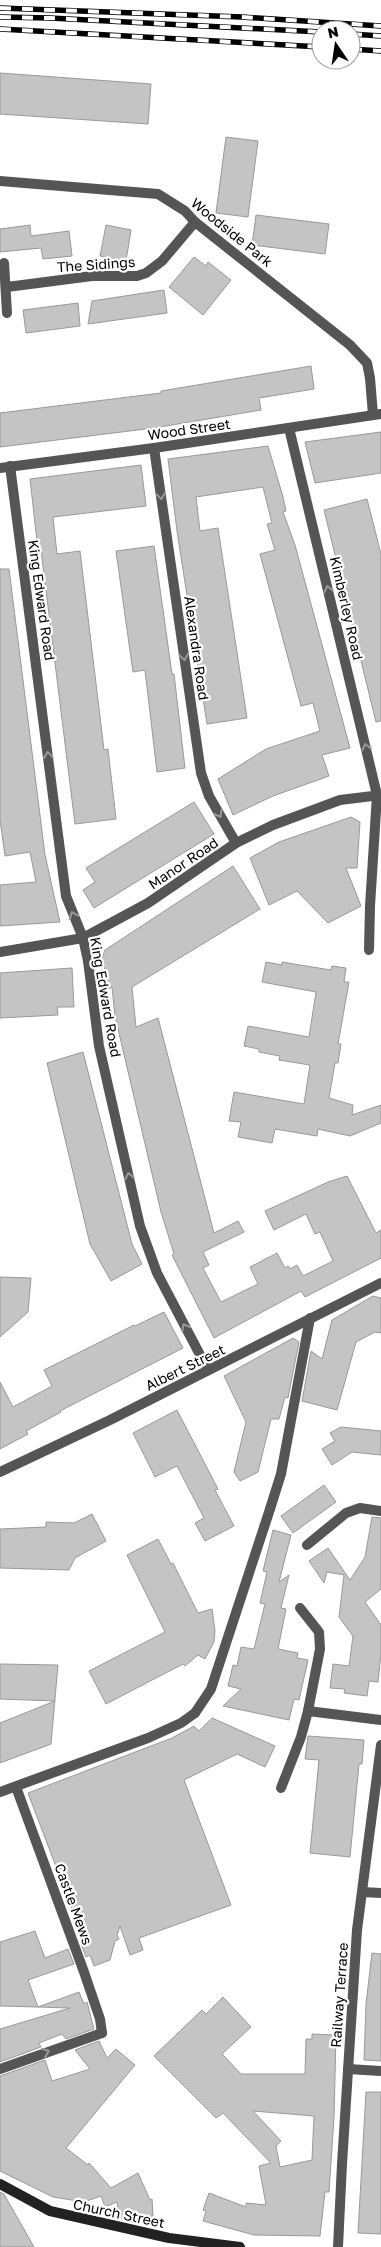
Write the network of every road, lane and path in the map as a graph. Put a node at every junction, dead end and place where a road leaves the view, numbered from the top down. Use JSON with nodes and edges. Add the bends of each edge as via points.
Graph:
{"nodes":[{"id":1,"x":0,"y":181,"type":"edge"},
{"id":2,"x":194,"y":222,"type":"junction"},
{"id":3,"x":4,"y":263,"type":"dead end"},
{"id":4,"x":7,"y":287,"type":"junction"},
{"id":5,"x":7,"y":313,"type":"dead end"},
{"id":6,"x":377,"y":415,"type":"edge"},
{"id":7,"x":289,"y":428,"type":"junction"},
{"id":8,"x":154,"y":448,"type":"junction"},
{"id":9,"x":5,"y":467,"type":"edge"},
{"id":10,"x":379,"y":795,"type":"edge"},
{"id":11,"x":236,"y":844,"type":"junction"},
{"id":12,"x":82,"y":938,"type":"junction"},
{"id":13,"x":369,"y":950,"type":"dead end"},
{"id":14,"x":0,"y":952,"type":"edge"},
{"id":15,"x":381,"y":1283,"type":"edge"},
{"id":16,"x":310,"y":1318,"type":"junction"},
{"id":17,"x":208,"y":1370,"type":"junction"},
{"id":18,"x":0,"y":1472,"type":"edge"},
{"id":19,"x":381,"y":1511,"type":"edge"},
{"id":20,"x":307,"y":1544,"type":"dead end"},
{"id":21,"x":300,"y":1608,"type":"dead end"},
{"id":22,"x":308,"y":1711,"type":"junction"},
{"id":23,"x":381,"y":1720,"type":"edge"},
{"id":24,"x":381,"y":1746,"type":"edge"},
{"id":25,"x":16,"y":1786,"type":"junction"},
{"id":26,"x":281,"y":1788,"type":"dead end"},
{"id":27,"x":0,"y":1792,"type":"edge"},
{"id":28,"x":362,"y":1892,"type":"junction"},
{"id":29,"x":381,"y":1893,"type":"edge"},
{"id":30,"x":348,"y":2068,"type":"junction"},
{"id":31,"x":0,"y":2069,"type":"edge"},
{"id":32,"x":381,"y":2071,"type":"edge"},
{"id":33,"x":0,"y":2184,"type":"edge"},
{"id":34,"x":240,"y":2247,"type":"edge"},
{"id":35,"x":338,"y":2247,"type":"edge"}],
"edges":[{"from":1,"to":2,"type":"street","name":"Woodside Park","via":[[158,194],[185,211]]},
{"from":2,"to":4,"type":"street","name":"The Sidings","via":[[162,261],[146,273]]},
{"from":2,"to":6,"type":"street","name":"Woodside Park","via":[[350,345],[367,363]]},
{"from":3,"to":4,"type":"street"},
{"from":4,"to":5,"type":"street"},
{"from":6,"to":7,"type":"street","name":"Wood Street"},
{"from":7,"to":8,"type":"street","name":"Wood Street"},
{"from":10,"to":7,"type":"street","name":"Kimberley Road","one_way":true},
{"from":8,"to":9,"type":"street","name":"Wood Street"},
{"from":8,"to":11,"type":"street","name":"Alexandra Road","one_way":true,"via":[[201,773],[209,796]]},
{"from":12,"to":9,"type":"street","name":"King Edward Road","one_way":true,"via":[[66,896]]},
{"from":10,"to":11,"type":"street","name":"Manor Road","via":[[331,803],[273,825]]},
{"from":10,"to":13,"type":"street","name":"Kimberley Road"},
{"from":11,"to":12,"type":"street","name":"Manor Road","via":[[148,903]]},
{"from":12,"to":14,"type":"street","name":"Manor Road"},
{"from":17,"to":12,"type":"street","name":"King Edward Road","one_way":true,"via":[[157,1273],[140,1226],[99,1046]]},
{"from":15,"to":16,"type":"street","name":"Albert Street"},
{"from":16,"to":17,"type":"street","name":"Albert Street"},
{"from":16,"to":25,"type":"street","via":[[281,1474],[211,1688],[195,1713],[181,1723]]},
{"from":17,"to":18,"type":"street","name":"Albert Street"},
{"from":19,"to":20,"type":"street","via":[[360,1508],[346,1513]]},
{"from":21,"to":22,"type":"street","via":[[319,1632],[320,1649]]},
{"from":22,"to":23,"type":"street"},
{"from":22,"to":26,"type":"street"},
{"from":24,"to":28,"type":"street","name":"Railway Terrace"},
{"from":25,"to":27,"type":"street"},
{"from":31,"to":25,"type":"street","name":"Castle Mews","one_way":true,"via":[[102,2032],[100,2018]]},
{"from":28,"to":29,"type":"street"},
{"from":28,"to":30,"type":"street","name":"Railway Terrace"},
{"from":30,"to":32,"type":"street"},
{"from":30,"to":35,"type":"street","name":"Railway Terrace"},
{"from":33,"to":34,"type":"main road","name":"Church Street","via":[[59,2214],[169,2238]]}]}
